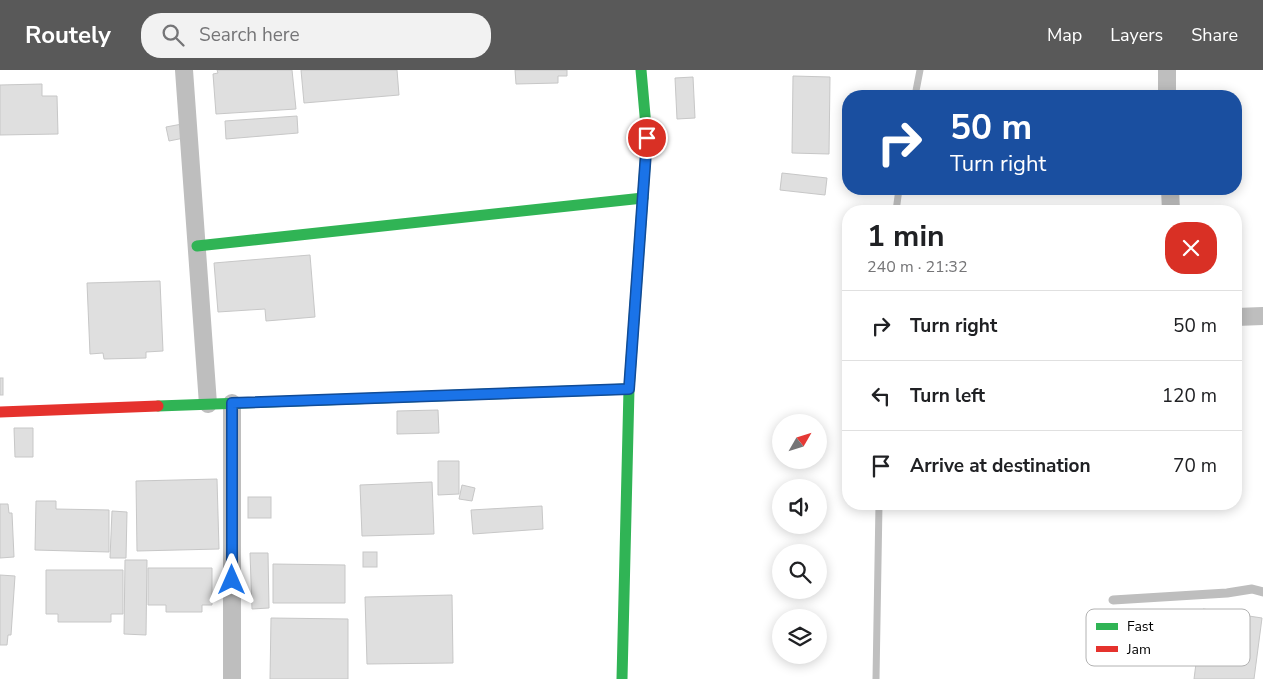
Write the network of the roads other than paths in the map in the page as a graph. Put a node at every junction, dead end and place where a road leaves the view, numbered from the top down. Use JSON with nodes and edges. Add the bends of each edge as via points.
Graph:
{"nodes":[{"id":1,"x":184,"y":70,"type":"edge"},
{"id":2,"x":641,"y":70,"type":"edge"},
{"id":3,"x":1167,"y":70,"type":"edge"},
{"id":4,"x":1167,"y":90,"type":"edge"},
{"id":5,"x":643,"y":198,"type":"junction"},
{"id":6,"x":197,"y":246,"type":"junction"},
{"id":7,"x":1263,"y":316,"type":"edge"},
{"id":8,"x":1242,"y":317,"type":"edge"},
{"id":9,"x":629,"y":389,"type":"junction"},
{"id":10,"x":232,"y":403,"type":"junction"},
{"id":11,"x":208,"y":404,"type":"junction"},
{"id":12,"x":0,"y":412,"type":"edge"},
{"id":13,"x":1263,"y":592,"type":"edge"},
{"id":14,"x":1114,"y":600,"type":"dead end"},
{"id":15,"x":232,"y":679,"type":"edge"},
{"id":16,"x":622,"y":679,"type":"edge"}],
"edges":[{"from":1,"to":6,"type":"street"},
{"from":2,"to":5,"type":"street","via":[[647,138]]},
{"from":3,"to":4,"type":"street"},
{"from":5,"to":6,"type":"street"},
{"from":5,"to":9,"type":"street"},
{"from":6,"to":11,"type":"street"},
{"from":7,"to":8,"type":"street"},
{"from":9,"to":10,"type":"street"},
{"from":9,"to":16,"type":"street"},
{"from":10,"to":11,"type":"street"},
{"from":10,"to":15,"type":"street"},
{"from":11,"to":12,"type":"street"},
{"from":13,"to":14,"type":"lane","via":[[1252,589]]}]}
